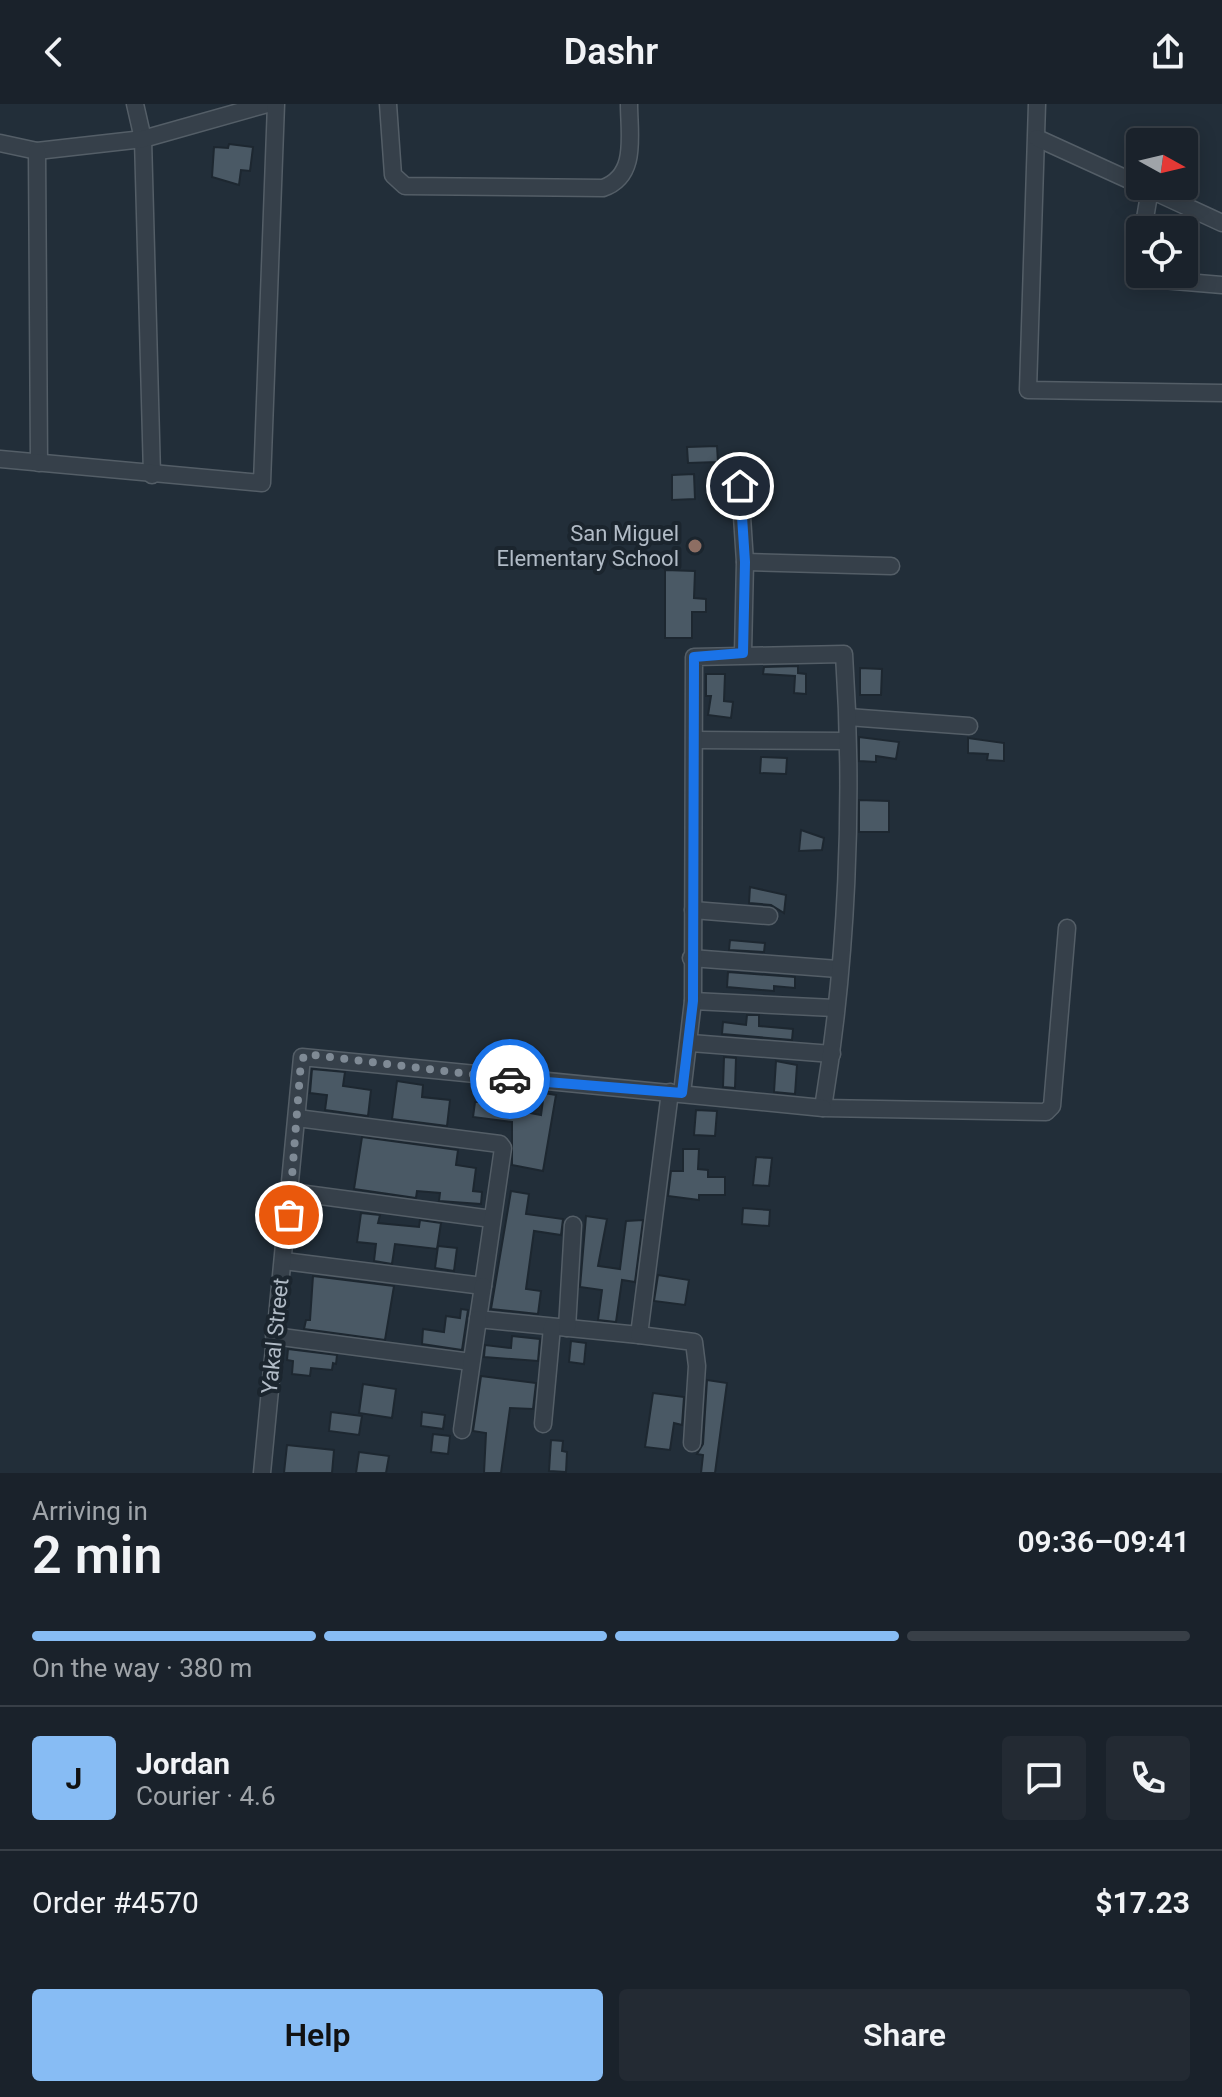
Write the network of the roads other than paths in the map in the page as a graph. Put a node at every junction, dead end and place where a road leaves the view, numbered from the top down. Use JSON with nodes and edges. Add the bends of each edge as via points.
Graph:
{"nodes":[{"id":1,"x":135,"y":104,"type":"edge"},
{"id":2,"x":267,"y":104,"type":"edge"},
{"id":3,"x":276,"y":104,"type":"edge"},
{"id":4,"x":388,"y":104,"type":"edge"},
{"id":5,"x":629,"y":104,"type":"edge"},
{"id":6,"x":1037,"y":104,"type":"edge"},
{"id":7,"x":1037,"y":138,"type":"junction"},
{"id":8,"x":143,"y":139,"type":"junction"},
{"id":9,"x":0,"y":143,"type":"edge"},
{"id":10,"x":37,"y":151,"type":"junction"},
{"id":11,"x":1126,"y":179,"type":"edge"},
{"id":12,"x":1172,"y":200,"type":"edge"},
{"id":13,"x":1222,"y":223,"type":"edge"},
{"id":14,"x":1198,"y":283,"type":"edge"},
{"id":15,"x":1222,"y":285,"type":"edge"},
{"id":16,"x":1222,"y":393,"type":"edge"},
{"id":17,"x":0,"y":459,"type":"edge"},
{"id":18,"x":39,"y":463,"type":"junction"},
{"id":19,"x":152,"y":475,"type":"junction"},
{"id":20,"x":740,"y":486,"type":"dead end"},
{"id":21,"x":745,"y":562,"type":"junction"},
{"id":22,"x":891,"y":566,"type":"dead end"},
{"id":23,"x":743,"y":653,"type":"junction"},
{"id":24,"x":848,"y":717,"type":"junction"},
{"id":25,"x":969,"y":726,"type":"dead end"},
{"id":26,"x":696,"y":740,"type":"junction"},
{"id":27,"x":847,"y":741,"type":"junction"},
{"id":28,"x":693,"y":910,"type":"junction"},
{"id":29,"x":769,"y":916,"type":"dead end"},
{"id":30,"x":1067,"y":928,"type":"dead end"},
{"id":31,"x":691,"y":958,"type":"junction"},
{"id":32,"x":838,"y":969,"type":"junction"},
{"id":33,"x":693,"y":1001,"type":"junction"},
{"id":34,"x":834,"y":1008,"type":"junction"},
{"id":35,"x":691,"y":1043,"type":"junction"},
{"id":36,"x":832,"y":1054,"type":"junction"},
{"id":37,"x":676,"y":1093,"type":"junction"},
{"id":38,"x":823,"y":1108,"type":"junction"},
{"id":39,"x":297,"y":1118,"type":"junction"},
{"id":40,"x":291,"y":1192,"type":"junction"},
{"id":41,"x":492,"y":1219,"type":"junction"},
{"id":42,"x":573,"y":1225,"type":"dead end"},
{"id":43,"x":284,"y":1261,"type":"junction"},
{"id":44,"x":483,"y":1286,"type":"junction"},
{"id":45,"x":478,"y":1319,"type":"junction"},
{"id":46,"x":559,"y":1327,"type":"junction"},
{"id":47,"x":639,"y":1335,"type":"junction"},
{"id":48,"x":274,"y":1336,"type":"junction"},
{"id":49,"x":471,"y":1362,"type":"junction"},
{"id":50,"x":543,"y":1424,"type":"dead end"},
{"id":51,"x":462,"y":1430,"type":"dead end"},
{"id":52,"x":692,"y":1443,"type":"dead end"},
{"id":53,"x":262,"y":1473,"type":"edge"}],
"edges":[{"from":1,"to":8,"type":"street"},
{"from":2,"to":8,"type":"street"},
{"from":3,"to":19,"type":"street","via":[[262,483]]},
{"from":4,"to":5,"type":"street","via":[[393,175],[405,186],[603,188],[626,169]]},
{"from":6,"to":7,"type":"street"},
{"from":7,"to":11,"type":"street"},
{"from":7,"to":16,"type":"street","via":[[1028,390]]},
{"from":8,"to":10,"type":"street"},
{"from":8,"to":19,"type":"street"},
{"from":9,"to":10,"type":"street"},
{"from":10,"to":18,"type":"street"},
{"from":12,"to":13,"type":"street"},
{"from":14,"to":15,"type":"street"},
{"from":17,"to":18,"type":"street"},
{"from":18,"to":19,"type":"street"},
{"from":20,"to":21,"type":"street"},
{"from":21,"to":22,"type":"street"},
{"from":21,"to":23,"type":"street"},
{"from":23,"to":24,"type":"street","via":[[844,654]]},
{"from":23,"to":26,"type":"street","via":[[694,657]]},
{"from":24,"to":25,"type":"street"},
{"from":24,"to":27,"type":"street"},
{"from":26,"to":27,"type":"street"},
{"from":26,"to":28,"type":"street"},
{"from":27,"to":32,"type":"street"},
{"from":28,"to":29,"type":"street"},
{"from":28,"to":31,"type":"street"},
{"from":30,"to":38,"type":"street","via":[[1052,1106],[1046,1112]]},
{"from":31,"to":32,"type":"street"},
{"from":31,"to":33,"type":"street"},
{"from":32,"to":34,"type":"street"},
{"from":33,"to":34,"type":"street"},
{"from":33,"to":35,"type":"street"},
{"from":34,"to":36,"type":"street"},
{"from":35,"to":36,"type":"street"},
{"from":35,"to":37,"type":"street"},
{"from":36,"to":38,"type":"street"},
{"from":37,"to":38,"type":"street"},
{"from":37,"to":39,"type":"street","name":"Yakal Street","via":[[302,1057]]},
{"from":37,"to":47,"type":"street"},
{"from":39,"to":40,"type":"street","name":"Yakal Street"},
{"from":39,"to":41,"type":"street","via":[[500,1144]]},
{"from":40,"to":41,"type":"street"},
{"from":40,"to":43,"type":"street","name":"Yakal Street"},
{"from":41,"to":44,"type":"street"},
{"from":42,"to":46,"type":"street"},
{"from":43,"to":44,"type":"street"},
{"from":43,"to":48,"type":"street","name":"Yakal Street"},
{"from":44,"to":45,"type":"street"},
{"from":45,"to":46,"type":"street"},
{"from":45,"to":49,"type":"street"},
{"from":46,"to":47,"type":"street"},
{"from":46,"to":50,"type":"street"},
{"from":47,"to":52,"type":"street","via":[[694,1342]]},
{"from":48,"to":49,"type":"street"},
{"from":48,"to":53,"type":"street","name":"Yakal Street"},
{"from":49,"to":51,"type":"street"}]}
